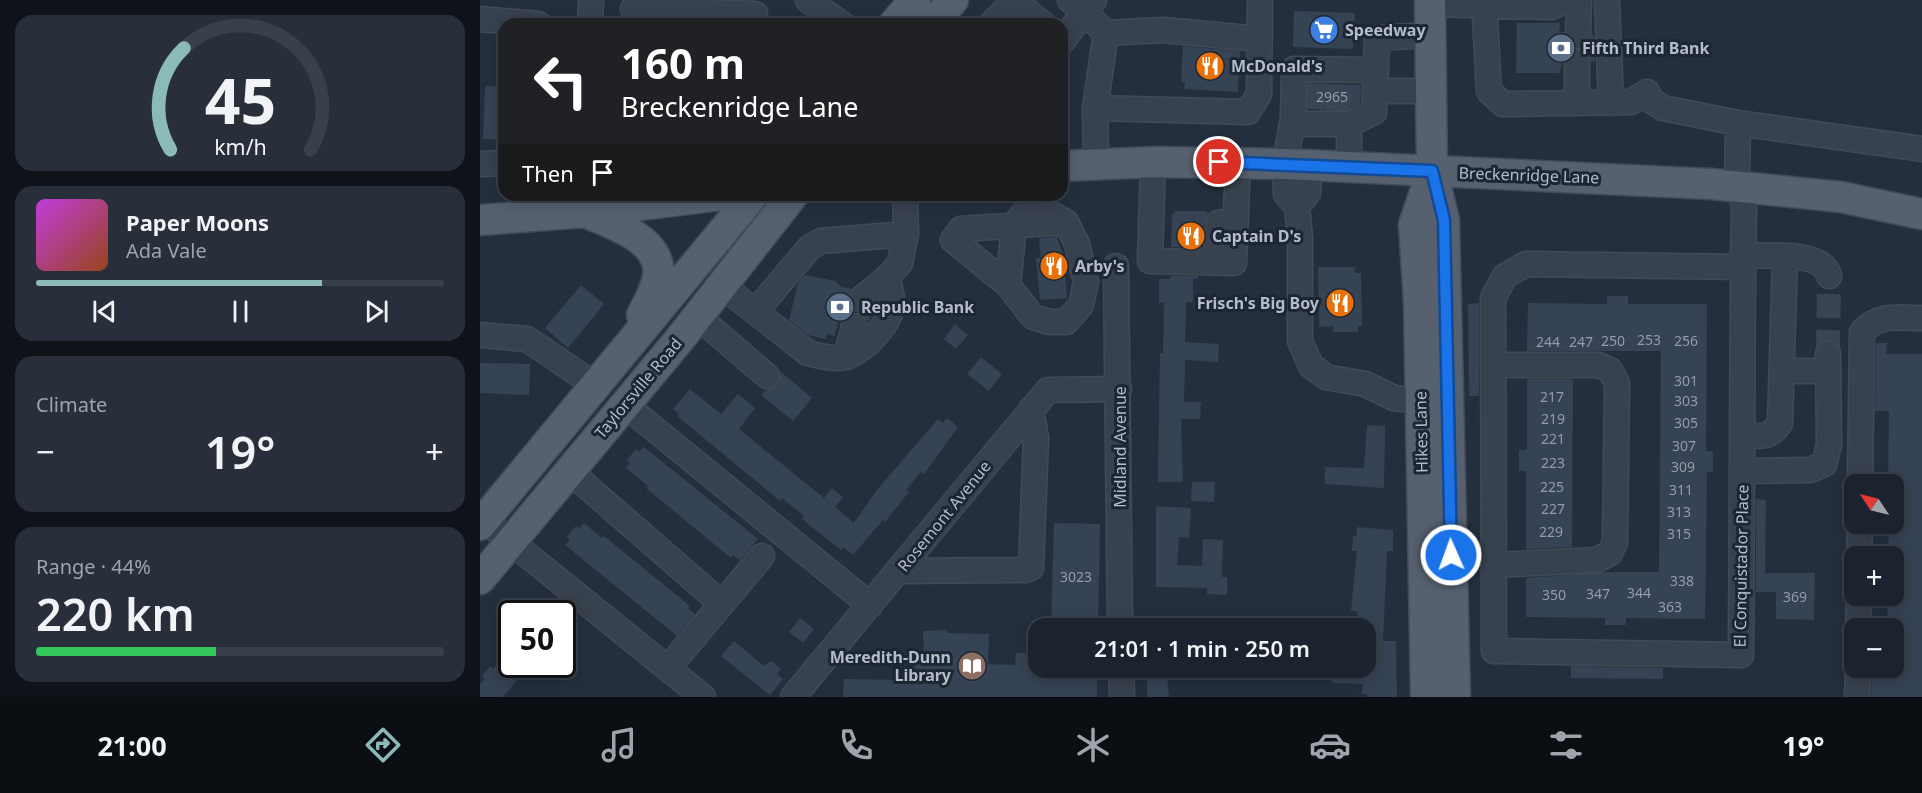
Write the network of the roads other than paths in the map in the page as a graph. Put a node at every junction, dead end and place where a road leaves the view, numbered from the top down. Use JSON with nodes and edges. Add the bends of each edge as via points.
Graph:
{"nodes":[{"id":1,"x":591,"y":0,"type":"edge"},
{"id":2,"x":808,"y":0,"type":"edge"},
{"id":3,"x":915,"y":0,"type":"edge"},
{"id":4,"x":1260,"y":0,"type":"edge"},
{"id":5,"x":1569,"y":0,"type":"edge"},
{"id":6,"x":1579,"y":0,"type":"edge"},
{"id":7,"x":1607,"y":0,"type":"edge"},
{"id":8,"x":1430,"y":2,"type":"edge"},
{"id":9,"x":1484,"y":2,"type":"edge"},
{"id":10,"x":1083,"y":4,"type":"edge"},
{"id":11,"x":633,"y":11,"type":"edge"},
{"id":12,"x":757,"y":13,"type":"edge"},
{"id":13,"x":590,"y":18,"type":"edge"},
{"id":14,"x":834,"y":18,"type":"edge"},
{"id":15,"x":899,"y":18,"type":"edge"},
{"id":16,"x":997,"y":18,"type":"edge"},
{"id":17,"x":1036,"y":18,"type":"edge"},
{"id":18,"x":480,"y":19,"type":"edge"},
{"id":19,"x":498,"y":21,"type":"edge"},
{"id":20,"x":1068,"y":30,"type":"edge"},
{"id":21,"x":1106,"y":33,"type":"junction"},
{"id":22,"x":1430,"y":35,"type":"junction"},
{"id":23,"x":1578,"y":36,"type":"dead end"},
{"id":24,"x":1260,"y":39,"type":"junction"},
{"id":25,"x":1577,"y":62,"type":"dead end"},
{"id":26,"x":1376,"y":81,"type":"junction"},
{"id":27,"x":1431,"y":91,"type":"junction"},
{"id":28,"x":1577,"y":103,"type":"junction"},
{"id":29,"x":1611,"y":103,"type":"junction"},
{"id":30,"x":1095,"y":108,"type":"junction"},
{"id":31,"x":1305,"y":119,"type":"junction"},
{"id":32,"x":1341,"y":119,"type":"junction"},
{"id":33,"x":1738,"y":123,"type":"junction"},
{"id":34,"x":1922,"y":150,"type":"edge"},
{"id":35,"x":1153,"y":162,"type":"junction"},
{"id":36,"x":498,"y":163,"type":"edge"},
{"id":37,"x":1238,"y":163,"type":"junction"},
{"id":38,"x":480,"y":164,"type":"edge"},
{"id":39,"x":1298,"y":164,"type":"junction"},
{"id":40,"x":1096,"y":165,"type":"junction"},
{"id":41,"x":1068,"y":166,"type":"edge"},
{"id":42,"x":1349,"y":167,"type":"junction"},
{"id":43,"x":1432,"y":171,"type":"junction"},
{"id":44,"x":1737,"y":186,"type":"junction"},
{"id":45,"x":619,"y":201,"type":"edge"},
{"id":46,"x":748,"y":201,"type":"edge"},
{"id":47,"x":788,"y":201,"type":"edge"},
{"id":48,"x":905,"y":201,"type":"edge"},
{"id":49,"x":1030,"y":201,"type":"edge"},
{"id":50,"x":1034,"y":201,"type":"edge"},
{"id":51,"x":585,"y":203,"type":"edge"},
{"id":52,"x":1922,"y":214,"type":"edge"},
{"id":53,"x":480,"y":220,"type":"edge"},
{"id":54,"x":1066,"y":222,"type":"junction"},
{"id":55,"x":1014,"y":225,"type":"junction"},
{"id":56,"x":906,"y":234,"type":"junction"},
{"id":57,"x":1785,"y":257,"type":"junction"},
{"id":58,"x":1743,"y":262,"type":"junction"},
{"id":59,"x":1116,"y":266,"type":"dead end"},
{"id":60,"x":1829,"y":276,"type":"dead end"},
{"id":61,"x":887,"y":278,"type":"junction"},
{"id":62,"x":721,"y":285,"type":"junction"},
{"id":63,"x":1008,"y":285,"type":"junction"},
{"id":64,"x":862,"y":298,"type":"dead end"},
{"id":65,"x":755,"y":312,"type":"junction"},
{"id":66,"x":697,"y":316,"type":"junction"},
{"id":67,"x":1922,"y":318,"type":"edge"},
{"id":68,"x":854,"y":326,"type":"dead end"},
{"id":69,"x":480,"y":335,"type":"edge"},
{"id":70,"x":629,"y":344,"type":"junction"},
{"id":71,"x":846,"y":357,"type":"junction"},
{"id":72,"x":1494,"y":365,"type":"junction"},
{"id":73,"x":1782,"y":371,"type":"junction"},
{"id":74,"x":767,"y":376,"type":"dead end"},
{"id":75,"x":595,"y":385,"type":"junction"},
{"id":76,"x":1119,"y":389,"type":"junction"},
{"id":77,"x":1420,"y":401,"type":"junction"},
{"id":78,"x":625,"y":405,"type":"junction"},
{"id":79,"x":1031,"y":409,"type":"junction"},
{"id":80,"x":1742,"y":435,"type":"junction"},
{"id":81,"x":569,"y":471,"type":"junction"},
{"id":82,"x":1742,"y":471,"type":"junction"},
{"id":83,"x":1860,"y":474,"type":"edge"},
{"id":84,"x":484,"y":517,"type":"edge"},
{"id":85,"x":510,"y":543,"type":"junction"},
{"id":86,"x":762,"y":556,"type":"dead end"},
{"id":87,"x":1494,"y":565,"type":"junction"},
{"id":88,"x":898,"y":571,"type":"junction"},
{"id":89,"x":480,"y":579,"type":"edge"},
{"id":90,"x":722,"y":604,"type":"junction"},
{"id":91,"x":870,"y":605,"type":"junction"},
{"id":92,"x":1120,"y":618,"type":"edge"},
{"id":93,"x":1454,"y":650,"type":"junction"},
{"id":94,"x":1494,"y":651,"type":"junction"},
{"id":95,"x":668,"y":669,"type":"junction"},
{"id":96,"x":1121,"y":678,"type":"edge"},
{"id":97,"x":1858,"y":678,"type":"edge"},
{"id":98,"x":703,"y":697,"type":"edge"},
{"id":99,"x":793,"y":697,"type":"edge"},
{"id":100,"x":1122,"y":697,"type":"edge"},
{"id":101,"x":1426,"y":697,"type":"edge"},
{"id":102,"x":1455,"y":697,"type":"edge"},
{"id":103,"x":1857,"y":697,"type":"edge"}],
"edges":[{"from":1,"to":13,"type":"street"},
{"from":2,"to":14,"type":"street"},
{"from":3,"to":15,"type":"main road"},
{"from":4,"to":24,"type":"street"},
{"from":5,"to":9,"type":"street","via":[[1551,7]]},
{"from":6,"to":23,"type":"street"},
{"from":7,"to":29,"type":"street"},
{"from":8,"to":9,"type":"street"},
{"from":8,"to":22,"type":"main road","name":"Hikes Lane"},
{"from":9,"to":28,"type":"street","via":[[1489,91],[1503,104]]},
{"from":10,"to":20,"type":"street"},
{"from":10,"to":21,"type":"street"},
{"from":11,"to":12,"type":"street"},
{"from":16,"to":17,"type":"street","via":[[1004,11],[1022,7]]},
{"from":18,"to":19,"type":"street"},
{"from":21,"to":24,"type":"street","via":[[1164,30]]},
{"from":21,"to":30,"type":"street"},
{"from":22,"to":26,"type":"street","via":[[1377,38]]},
{"from":22,"to":27,"type":"main road","name":"Hikes Lane"},
{"from":24,"to":30,"type":"street","via":[[1259,94],[1248,112]]},
{"from":25,"to":28,"type":"street"},
{"from":26,"to":27,"type":"street"},
{"from":26,"to":31,"type":"street","via":[[1314,76],[1294,69]]},
{"from":26,"to":32,"type":"street","via":[[1374,112]]},
{"from":27,"to":43,"type":"main road","name":"Hikes Lane"},
{"from":28,"to":29,"type":"street"},
{"from":29,"to":33,"type":"street","via":[[1631,102],[1647,92],[1663,108]]},
{"from":30,"to":40,"type":"street"},
{"from":31,"to":32,"type":"street"},
{"from":31,"to":39,"type":"street"},
{"from":32,"to":42,"type":"street"},
{"from":33,"to":34,"type":"street"},
{"from":33,"to":44,"type":"street","name":"El Conquistador Place"},
{"from":35,"to":37,"type":"main road","name":"Breckenridge Lane"},
{"from":35,"to":37,"type":"street","via":[[1150,261],[1234,263]]},
{"from":35,"to":40,"type":"main road","name":"Breckenridge Lane"},
{"from":36,"to":38,"type":"street"},
{"from":37,"to":39,"type":"main road","name":"Breckenridge Lane"},
{"from":39,"to":42,"type":"main road","name":"Breckenridge Lane"},
{"from":39,"to":77,"type":"street","via":[[1286,194],[1297,207],[1300,341],[1311,366],[1326,377],[1365,384],[1394,398]]},
{"from":40,"to":41,"type":"main road","name":"Breckenridge Lane"},
{"from":42,"to":43,"type":"main road","name":"Breckenridge Lane"},
{"from":43,"to":44,"type":"main road","name":"Breckenridge Lane"},
{"from":43,"to":77,"type":"main road","name":"Hikes Lane","via":[[1414,225]]},
{"from":43,"to":93,"type":"main road","name":"Hikes Lane","via":[[1444,220]]},
{"from":44,"to":52,"type":"main road","name":"Breckenridge Lane","via":[[1841,197]]},
{"from":44,"to":58,"type":"street","name":"El Conquistador Place","via":[[1744,205]]},
{"from":45,"to":51,"type":"main road"},
{"from":46,"to":70,"type":"main road"},
{"from":47,"to":62,"type":"main road","name":"Taylorsville Road"},
{"from":48,"to":56,"type":"street"},
{"from":49,"to":55,"type":"street"},
{"from":50,"to":54,"type":"street"},
{"from":51,"to":53,"type":"main road"},
{"from":51,"to":70,"type":"main road","via":[[638,238],[653,252],[659,267],[656,286]]},
{"from":54,"to":55,"type":"street"},
{"from":54,"to":63,"type":"street","via":[[1077,244],[1086,282],[1081,305],[1066,322],[1033,317]]},
{"from":55,"to":63,"type":"street"},
{"from":55,"to":63,"type":"street","via":[[961,228],[953,240]]},
{"from":56,"to":61,"type":"street","via":[[900,263]]},
{"from":56,"to":65,"type":"street","via":[[821,241],[810,247]]},
{"from":57,"to":58,"type":"street"},
{"from":57,"to":60,"type":"street","via":[[1808,258],[1823,265]]},
{"from":57,"to":73,"type":"street"},
{"from":58,"to":72,"type":"street","via":[[1537,264],[1515,268],[1505,276],[1493,297]]},
{"from":58,"to":80,"type":"street","name":"El Conquistador Place"},
{"from":59,"to":76,"type":"street","name":"Midland Avenue"},
{"from":61,"to":64,"type":"street"},
{"from":61,"to":71,"type":"street","via":[[893,303],[888,321],[874,337]]},
{"from":62,"to":65,"type":"street"},
{"from":62,"to":66,"type":"main road","name":"Taylorsville Road"},
{"from":65,"to":71,"type":"street","via":[[808,353]]},
{"from":66,"to":74,"type":"street"},
{"from":66,"to":78,"type":"main road","name":"Taylorsville Road"},
{"from":67,"to":83,"type":"street","via":[[1881,318],[1862,332]]},
{"from":68,"to":71,"type":"street"},
{"from":69,"to":75,"type":"street","via":[[527,339]]},
{"from":70,"to":75,"type":"main road"},
{"from":72,"to":87,"type":"street"},
{"from":72,"to":87,"type":"street","via":[[1599,365],[1610,370],[1617,383],[1616,542],[1610,553],[1598,560]]},
{"from":73,"to":80,"type":"street","via":[[1780,423],[1766,436]]},
{"from":73,"to":82,"type":"street","via":[[1828,362],[1829,445],[1824,464],[1810,470]]},
{"from":75,"to":84,"type":"main road"},
{"from":76,"to":79,"type":"street","name":"Rosemont Avenue","via":[[1048,390]]},
{"from":76,"to":92,"type":"street","name":"Midland Avenue"},
{"from":77,"to":101,"type":"main road","name":"Hikes Lane"},
{"from":78,"to":81,"type":"main road","name":"Taylorsville Road"},
{"from":78,"to":91,"type":"street"},
{"from":79,"to":88,"type":"street","name":"Rosemont Avenue"},
{"from":79,"to":88,"type":"street","via":[[1036,438],[1031,568]]},
{"from":80,"to":82,"type":"street","name":"El Conquistador Place"},
{"from":81,"to":85,"type":"main road","name":"Taylorsville Road"},
{"from":81,"to":90,"type":"street"},
{"from":82,"to":94,"type":"street","name":"El Conquistador Place","via":[[1741,655]]},
{"from":84,"to":85,"type":"street"},
{"from":85,"to":89,"type":"main road","name":"Taylorsville Road"},
{"from":85,"to":95,"type":"street"},
{"from":86,"to":90,"type":"street"},
{"from":87,"to":94,"type":"street"},
{"from":88,"to":91,"type":"street","name":"Rosemont Avenue"},
{"from":90,"to":95,"type":"street"},
{"from":91,"to":99,"type":"street","name":"Rosemont Avenue"},
{"from":93,"to":94,"type":"street","name":"El Conquistador Place"},
{"from":93,"to":102,"type":"main road","name":"Hikes Lane"},
{"from":95,"to":98,"type":"street"},
{"from":96,"to":100,"type":"street"},
{"from":97,"to":103,"type":"street"}]}
